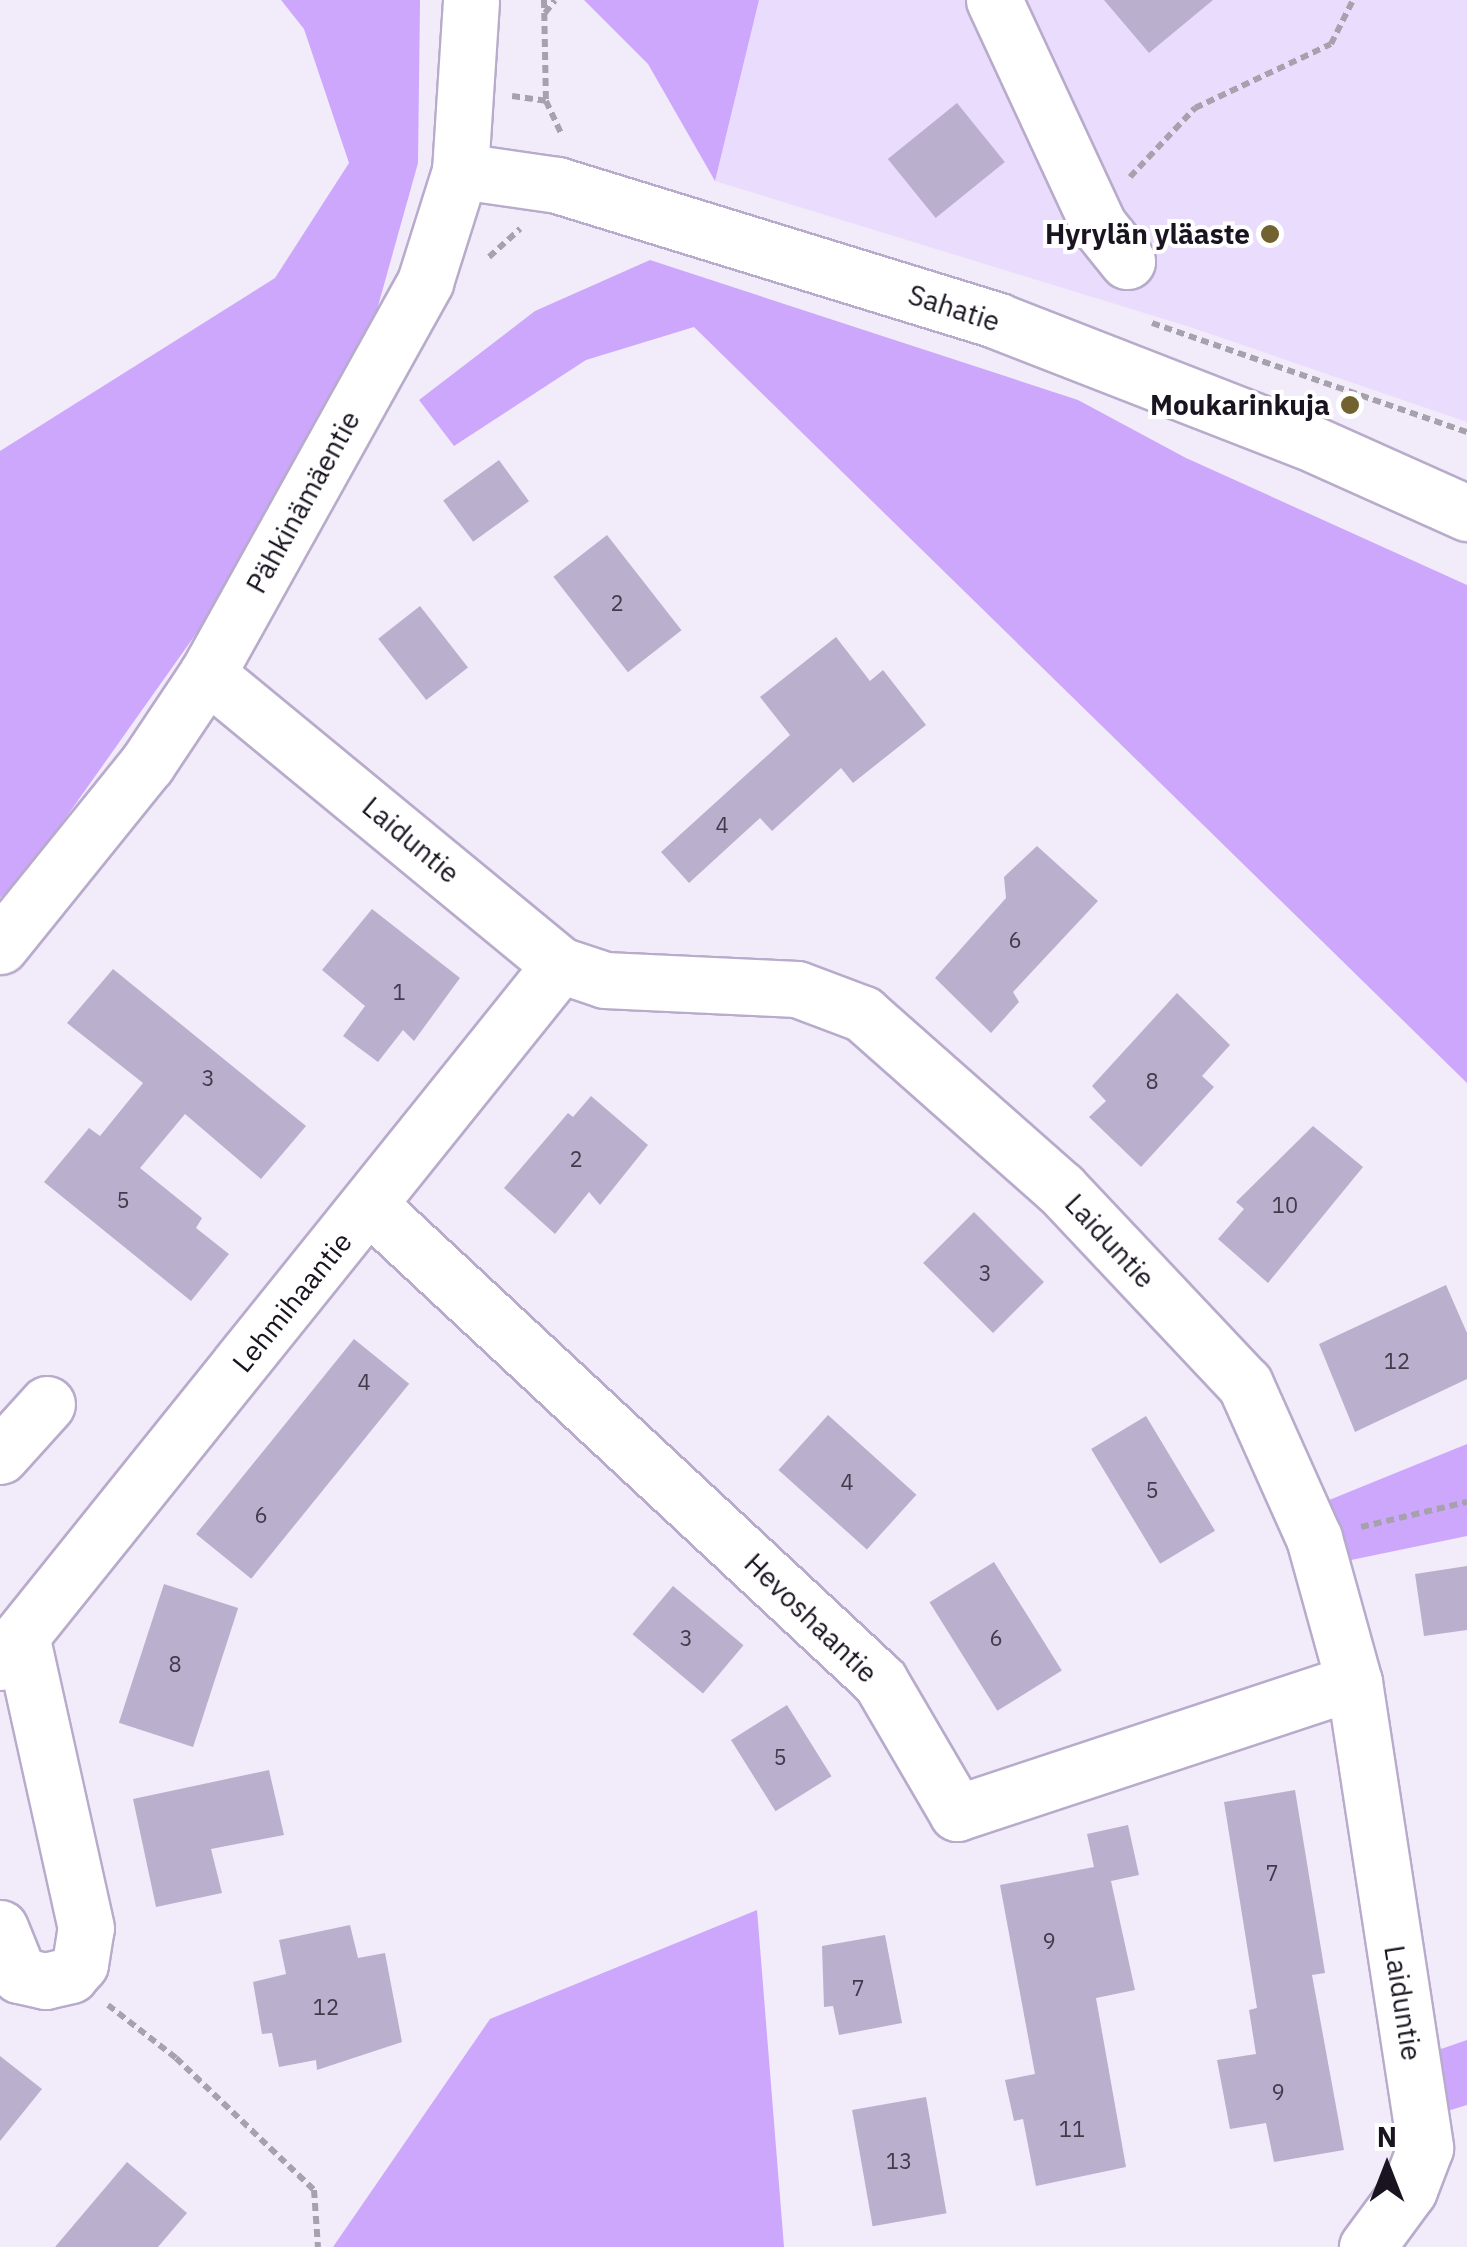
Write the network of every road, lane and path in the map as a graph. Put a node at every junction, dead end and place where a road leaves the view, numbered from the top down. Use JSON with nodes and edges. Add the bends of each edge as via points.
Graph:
{"nodes":[{"id":1,"x":471,"y":0,"type":"edge"},
{"id":2,"x":555,"y":0,"type":"edge"},
{"id":3,"x":994,"y":0,"type":"edge"},
{"id":4,"x":1353,"y":0,"type":"edge"},
{"id":5,"x":545,"y":14,"type":"dead end"},
{"id":6,"x":460,"y":171,"type":"junction"},
{"id":7,"x":1113,"y":243,"type":"joint"},
{"id":8,"x":1456,"y":501,"type":"edge"},
{"id":9,"x":207,"y":674,"type":"junction"},
{"id":10,"x":0,"y":946,"type":"edge"},
{"id":11,"x":560,"y":964,"type":"junction"},
{"id":12,"x":370,"y":1204,"type":"junction"},
{"id":13,"x":46,"y":1404,"type":"dead end"},
{"id":14,"x":0,"y":1456,"type":"edge"},
{"id":15,"x":1467,"y":1502,"type":"edge"},
{"id":16,"x":1314,"y":1538,"type":"junction"},
{"id":17,"x":10,"y":1649,"type":"edge"},
{"id":18,"x":1354,"y":1682,"type":"junction"},
{"id":19,"x":0,"y":1928,"type":"edge"},
{"id":20,"x":70,"y":1975,"type":"junction"},
{"id":21,"x":318,"y":2247,"type":"edge"},
{"id":22,"x":1366,"y":2247,"type":"edge"}],
"edges":[{"from":1,"to":6,"type":"street","name":"Pähkinämäentie"},
{"from":2,"to":5,"type":"path"},
{"from":3,"to":7,"type":"street"},
{"from":4,"to":7,"type":"path","via":[[1331,44],[1194,108],[1114,194]]},
{"from":6,"to":8,"type":"street","name":"Sahatie","via":[[557,185],[998,321]]},
{"from":6,"to":9,"type":"street","name":"Pähkinämäentie","via":[[424,282]]},
{"from":9,"to":10,"type":"street","name":"Pähkinämäentie","via":[[147,764]]},
{"from":9,"to":11,"type":"street","name":"Laiduntie"},
{"from":11,"to":12,"type":"street","name":"Lehmihaantie"},
{"from":11,"to":16,"type":"street","name":"Laiduntie","via":[[605,980],[796,988],[863,1014],[1061,1190],[1245,1384]]},
{"from":12,"to":17,"type":"street","name":"Lehmihaantie"},
{"from":12,"to":18,"type":"street","name":"Hevoshaantie","via":[[880,1681],[957,1813]]},
{"from":13,"to":14,"type":"street"},
{"from":15,"to":16,"type":"path"},
{"from":16,"to":18,"type":"street","name":"Laiduntie"},
{"from":17,"to":20,"type":"street","name":"Lehmihaantie","via":[[86,1928],[80,1964]]},
{"from":18,"to":22,"type":"street","name":"Laiduntie","via":[[1426,2148],[1409,2190]]},
{"from":19,"to":20,"type":"street","via":[[20,1975],[45,1981]]},
{"from":20,"to":21,"type":"path","via":[[176,2058],[314,2190]]}]}
